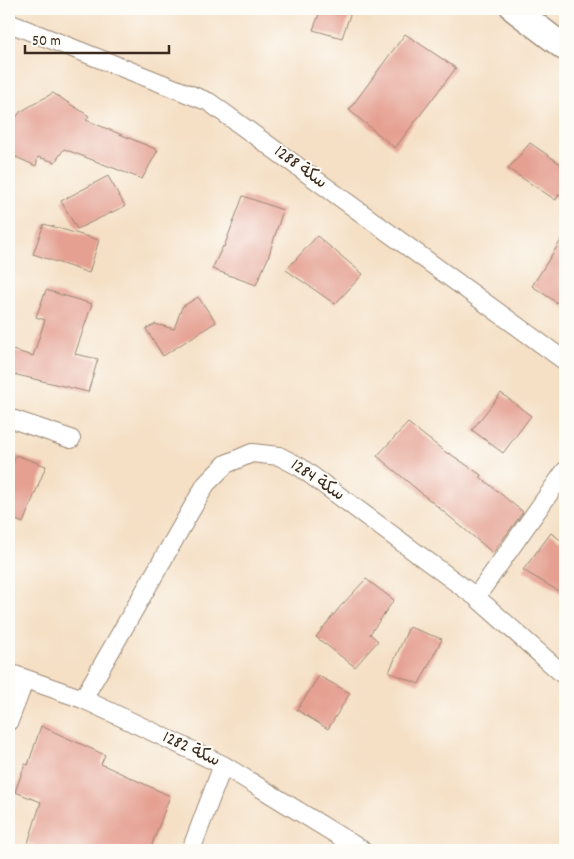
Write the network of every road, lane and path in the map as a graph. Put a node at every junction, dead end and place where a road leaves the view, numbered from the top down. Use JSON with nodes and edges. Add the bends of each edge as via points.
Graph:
{"nodes":[{"id":1,"x":514,"y":9,"type":"edge"},
{"id":2,"x":9,"y":23,"type":"edge"},
{"id":3,"x":565,"y":48,"type":"edge"},
{"id":4,"x":565,"y":362,"type":"edge"},
{"id":5,"x":9,"y":418,"type":"edge"},
{"id":6,"x":71,"y":439,"type":"dead end"},
{"id":7,"x":565,"y":471,"type":"edge"},
{"id":8,"x":476,"y":597,"type":"junction"},
{"id":9,"x":17,"y":676,"type":"edge"},
{"id":10,"x":565,"y":676,"type":"edge"},
{"id":11,"x":83,"y":699,"type":"junction"},
{"id":12,"x":9,"y":722,"type":"edge"},
{"id":13,"x":223,"y":764,"type":"junction"},
{"id":14,"x":191,"y":850,"type":"edge"},
{"id":15,"x":362,"y":850,"type":"edge"}],
"edges":[{"from":1,"to":3,"type":"main road"},
{"from":2,"to":4,"type":"street","name":"سكة 1288","via":[[209,102]]},
{"from":5,"to":6,"type":"street"},
{"from":7,"to":8,"type":"street"},
{"from":8,"to":10,"type":"street","name":"سكة 1284"},
{"from":8,"to":11,"type":"street","name":"سكة 1284","via":[[300,467],[279,456],[252,453],[226,464],[206,484]]},
{"from":9,"to":11,"type":"street","name":"سكة 1282"},
{"from":9,"to":12,"type":"street"},
{"from":11,"to":13,"type":"street","name":"سكة 1282"},
{"from":13,"to":14,"type":"street"},
{"from":13,"to":15,"type":"street","name":"سكة 1282"}]}
